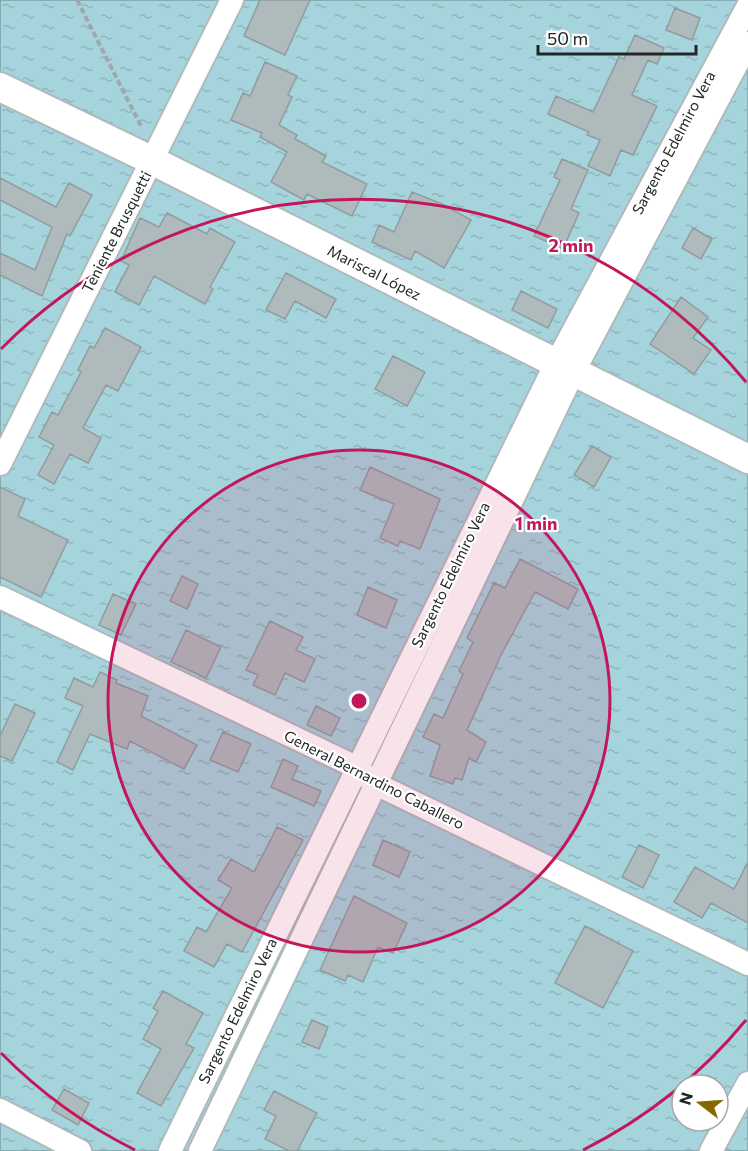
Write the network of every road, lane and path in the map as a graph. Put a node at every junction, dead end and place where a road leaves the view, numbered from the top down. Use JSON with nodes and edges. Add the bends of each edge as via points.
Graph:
{"nodes":[{"id":1,"x":78,"y":0,"type":"edge"},
{"id":2,"x":232,"y":0,"type":"edge"},
{"id":3,"x":748,"y":6,"type":"edge"},
{"id":4,"x":748,"y":43,"type":"edge"},
{"id":5,"x":0,"y":87,"type":"edge"},
{"id":6,"x":149,"y":148,"type":"junction"},
{"id":7,"x":564,"y":369,"type":"junction"},
{"id":8,"x":748,"y":459,"type":"edge"},
{"id":9,"x":0,"y":464,"type":"edge"},
{"id":10,"x":0,"y":597,"type":"edge"},
{"id":11,"x":356,"y":767,"type":"junction"},
{"id":12,"x":374,"y":783,"type":"junction"},
{"id":13,"x":748,"y":964,"type":"edge"},
{"id":14,"x":748,"y":1083,"type":"edge"},
{"id":15,"x":0,"y":1110,"type":"edge"},
{"id":16,"x":80,"y":1151,"type":"edge"},
{"id":17,"x":170,"y":1151,"type":"edge"},
{"id":18,"x":200,"y":1151,"type":"edge"},
{"id":19,"x":711,"y":1151,"type":"edge"}],
"edges":[{"from":1,"to":6,"type":"path"},
{"from":2,"to":6,"type":"street","name":"Teniente Brusquetti"},
{"from":3,"to":7,"type":"street","name":"Sargento Edelmiro Vera"},
{"from":4,"to":7,"type":"street","name":"Sargento Edelmiro Vera"},
{"from":5,"to":6,"type":"main road","name":"Mariscal López"},
{"from":6,"to":7,"type":"main road","name":"Mariscal López"},
{"from":6,"to":9,"type":"street","name":"Teniente Brusquetti"},
{"from":7,"to":8,"type":"main road","name":"Mariscal López"},
{"from":7,"to":11,"type":"street","name":"Sargento Edelmiro Vera"},
{"from":7,"to":12,"type":"street","name":"Sargento Edelmiro Vera"},
{"from":10,"to":11,"type":"street","name":"General Bernardino Caballero"},
{"from":11,"to":12,"type":"street","name":"General Bernardino Caballero"},
{"from":11,"to":17,"type":"street","name":"Sargento Edelmiro Vera"},
{"from":12,"to":13,"type":"street","name":"General Bernardino Caballero"},
{"from":12,"to":18,"type":"street","name":"Sargento Edelmiro Vera"},
{"from":14,"to":19,"type":"street"},
{"from":15,"to":16,"type":"street"}]}
